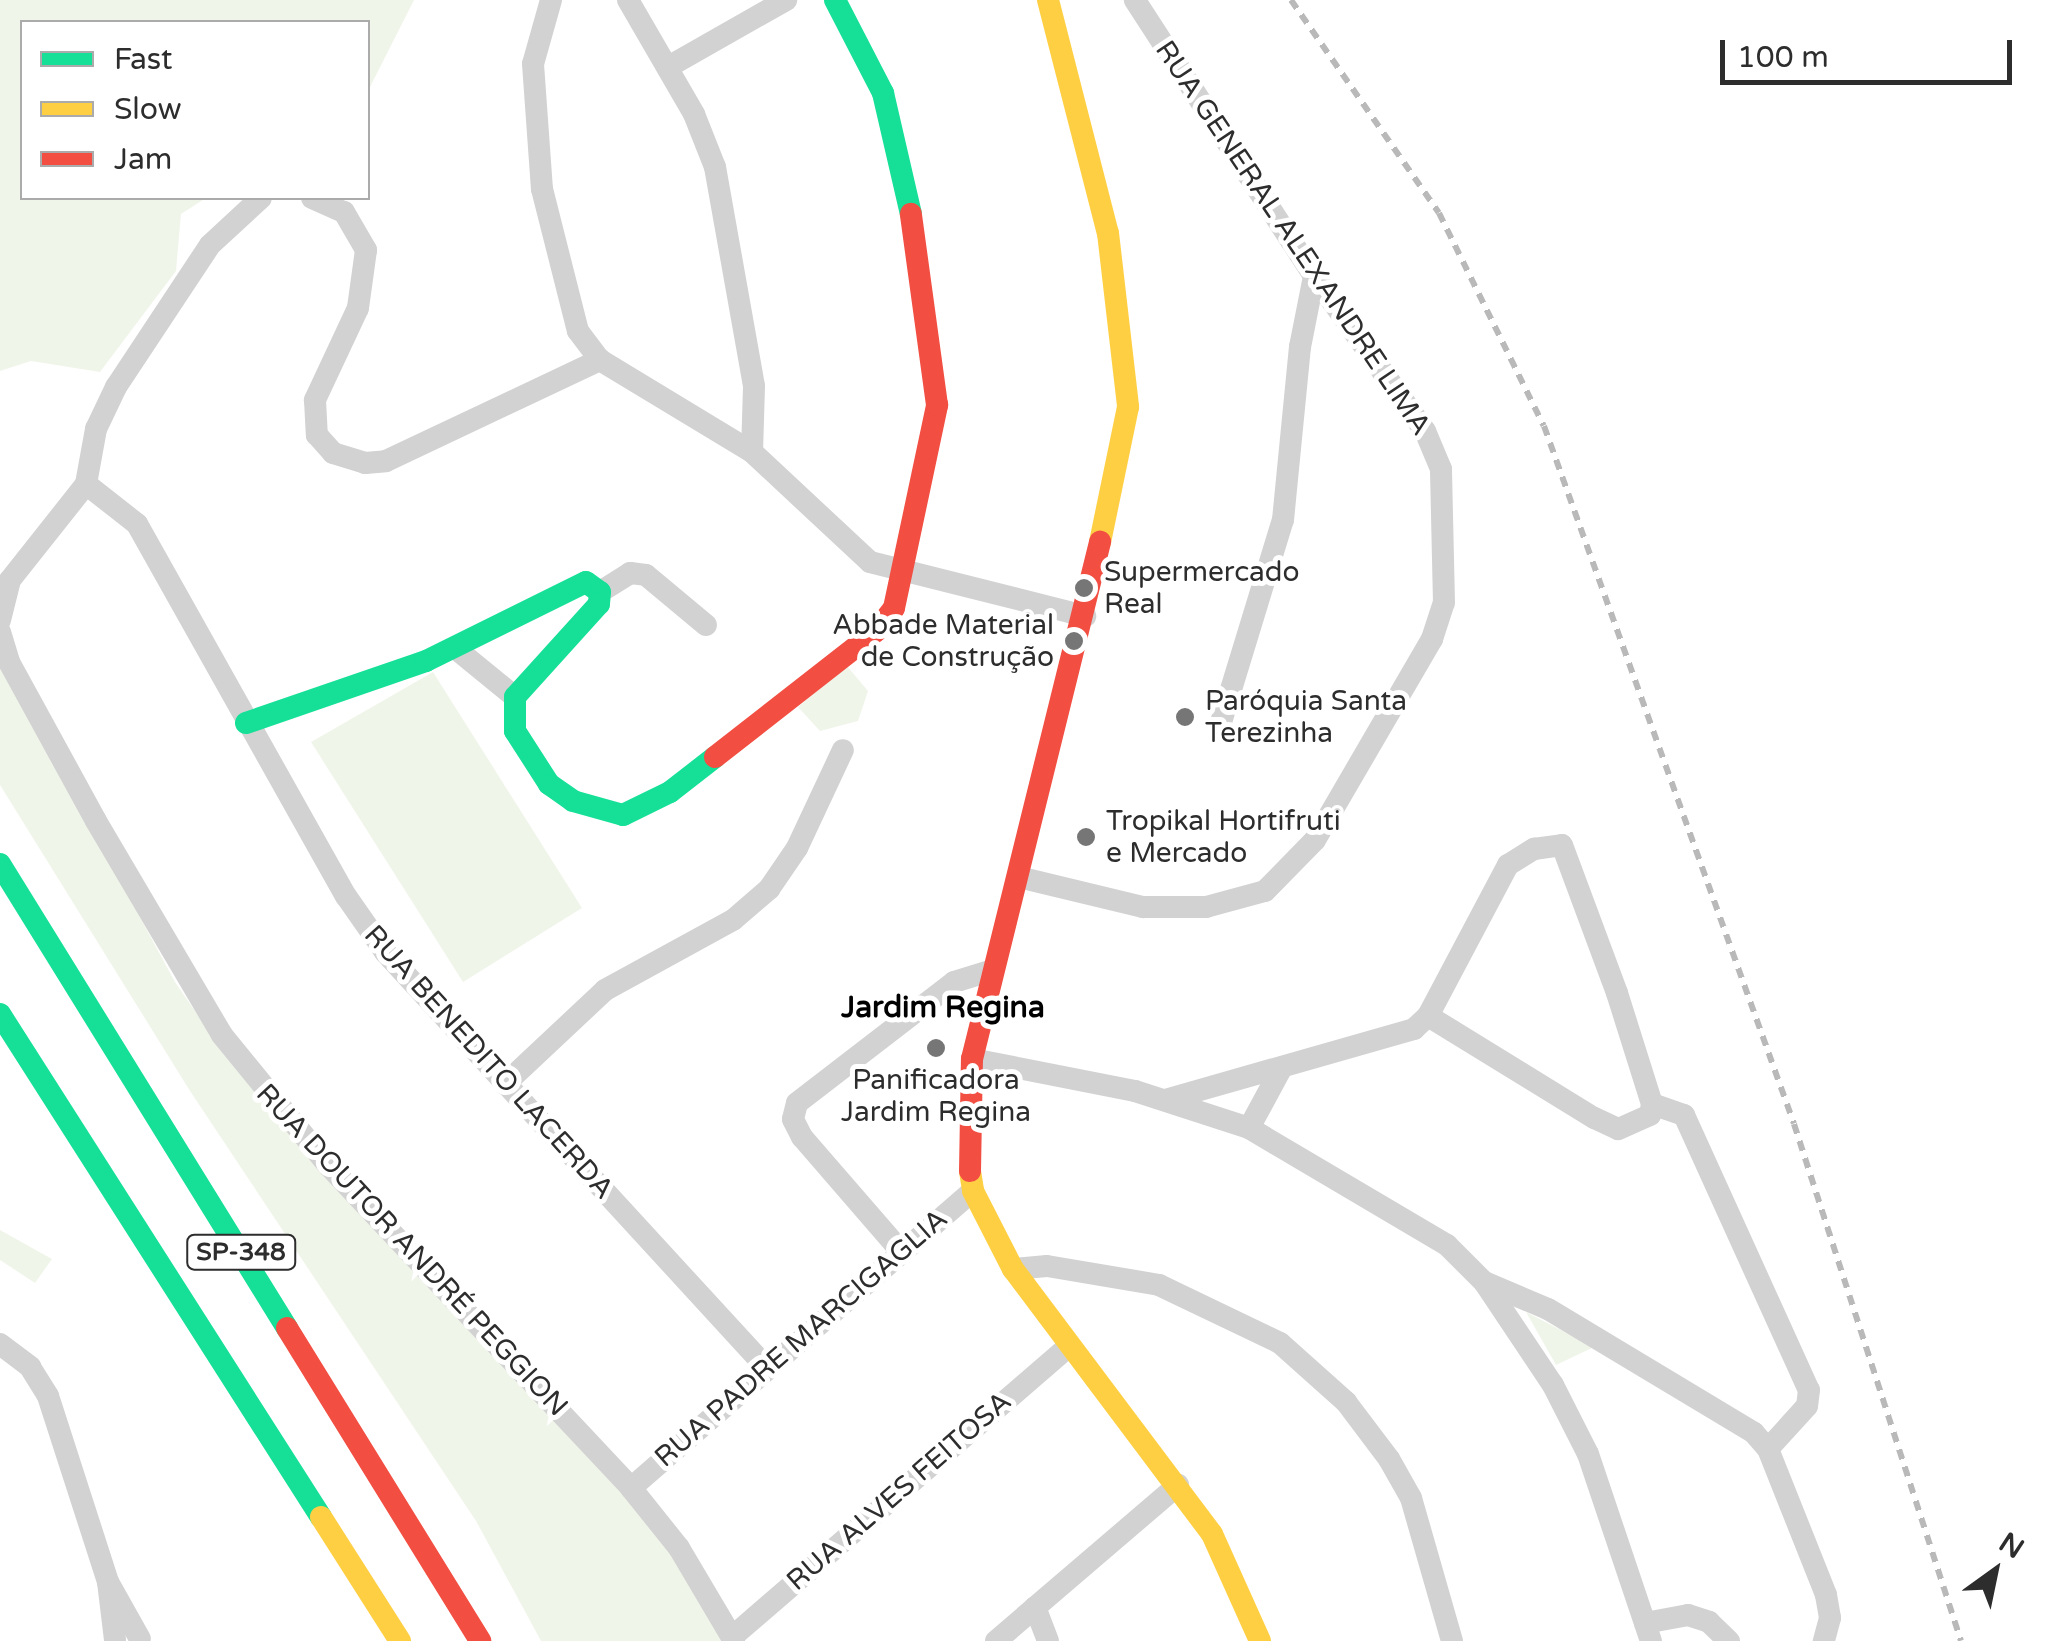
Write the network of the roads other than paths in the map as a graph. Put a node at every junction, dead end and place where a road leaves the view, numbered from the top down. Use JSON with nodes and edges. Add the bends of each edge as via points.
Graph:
{"nodes":[{"id":1,"x":551,"y":0,"type":"edge"},
{"id":2,"x":628,"y":0,"type":"edge"},
{"id":3,"x":786,"y":0,"type":"edge"},
{"id":4,"x":835,"y":0,"type":"edge"},
{"id":5,"x":1048,"y":0,"type":"edge"},
{"id":6,"x":1135,"y":0,"type":"edge"},
{"id":7,"x":668,"y":67,"type":"junction"},
{"id":8,"x":259,"y":200,"type":"edge"},
{"id":9,"x":317,"y":200,"type":"edge"},
{"id":10,"x":1314,"y":276,"type":"junction"},
{"id":11,"x":600,"y":360,"type":"junction"},
{"id":12,"x":752,"y":452,"type":"junction"},
{"id":13,"x":86,"y":484,"type":"junction"},
{"id":14,"x":904,"y":574,"type":"junction"},
{"id":15,"x":600,"y":592,"type":"junction"},
{"id":16,"x":1085,"y":616,"type":"junction"},
{"id":17,"x":0,"y":620,"type":"edge"},
{"id":18,"x":706,"y":624,"type":"dead end"},
{"id":19,"x":0,"y":632,"type":"edge"},
{"id":20,"x":455,"y":648,"type":"junction"},
{"id":21,"x":515,"y":697,"type":"junction"},
{"id":22,"x":1222,"y":720,"type":"dead end"},
{"id":23,"x":246,"y":722,"type":"junction"},
{"id":24,"x":843,"y":750,"type":"dead end"},
{"id":25,"x":0,"y":864,"type":"edge"},
{"id":26,"x":1018,"y":877,"type":"junction"},
{"id":27,"x":991,"y":972,"type":"junction"},
{"id":28,"x":0,"y":1014,"type":"edge"},
{"id":29,"x":1428,"y":1016,"type":"junction"},
{"id":30,"x":972,"y":1059,"type":"junction"},
{"id":31,"x":1281,"y":1069,"type":"junction"},
{"id":32,"x":505,"y":1084,"type":"junction"},
{"id":33,"x":1164,"y":1100,"type":"junction"},
{"id":34,"x":1652,"y":1104,"type":"junction"},
{"id":35,"x":1249,"y":1128,"type":"junction"},
{"id":36,"x":974,"y":1191,"type":"junction"},
{"id":37,"x":899,"y":1249,"type":"junction"},
{"id":38,"x":1013,"y":1269,"type":"junction"},
{"id":39,"x":1484,"y":1282,"type":"junction"},
{"id":40,"x":0,"y":1344,"type":"edge"},
{"id":41,"x":1067,"y":1348,"type":"junction"},
{"id":42,"x":766,"y":1367,"type":"junction"},
{"id":43,"x":1768,"y":1449,"type":"junction"},
{"id":44,"x":1178,"y":1484,"type":"junction"},
{"id":45,"x":632,"y":1488,"type":"junction"},
{"id":46,"x":108,"y":1582,"type":"junction"},
{"id":47,"x":1036,"y":1607,"type":"junction"},
{"id":48,"x":1648,"y":1632,"type":"edge"},
{"id":49,"x":733,"y":1639,"type":"edge"},
{"id":50,"x":114,"y":1640,"type":"edge"},
{"id":51,"x":142,"y":1640,"type":"edge"},
{"id":52,"x":400,"y":1641,"type":"edge"},
{"id":53,"x":480,"y":1641,"type":"edge"},
{"id":54,"x":996,"y":1641,"type":"edge"},
{"id":55,"x":1048,"y":1641,"type":"edge"},
{"id":56,"x":1260,"y":1641,"type":"edge"},
{"id":57,"x":1452,"y":1641,"type":"edge"},
{"id":58,"x":1729,"y":1641,"type":"edge"},
{"id":59,"x":1824,"y":1641,"type":"edge"}],
"edges":[{"from":1,"to":11,"type":"street","via":[[533,64],[542,189],[578,332]]},
{"from":2,"to":7,"type":"street"},
{"from":3,"to":7,"type":"street"},
{"from":4,"to":14,"type":"main road","via":[[883,93],[918,243],[932,345],[932,456]]},
{"from":5,"to":16,"type":"main road","via":[[1108,233],[1128,407]]},
{"from":6,"to":10,"type":"street","name":"RUA GENERAL ALEXANDRE LIMA"},
{"from":7,"to":12,"type":"street","via":[[716,167],[754,386]]},
{"from":8,"to":13,"type":"street","via":[[210,245],[116,387],[96,429]]},
{"from":9,"to":11,"type":"street","via":[[344,212],[366,250],[358,308],[315,400],[317,435],[334,453],[365,463],[386,461]]},
{"from":10,"to":22,"type":"street","via":[[1283,520]]},
{"from":10,"to":26,"type":"street","name":"RUA GENERAL ALEXANDRE LIMA","via":[[1425,431],[1441,469],[1444,603],[1432,639],[1315,840],[1265,891],[1206,907],[1143,907]]},
{"from":11,"to":12,"type":"street"},
{"from":12,"to":14,"type":"street","via":[[845,543]]},
{"from":13,"to":17,"type":"street","via":[[10,580]]},
{"from":13,"to":23,"type":"street","name":"RUA BENEDITO LACERDA","via":[[137,524]]},
{"from":14,"to":16,"type":"street"},
{"from":14,"to":21,"type":"main road","via":[[894,608],[876,631],[639,810],[601,812],[549,784],[515,730]]},
{"from":15,"to":18,"type":"street","via":[[630,573],[646,576]]},
{"from":15,"to":20,"type":"main road","via":[[578,582]]},
{"from":15,"to":21,"type":"main road","via":[[590,615]]},
{"from":16,"to":26,"type":"main road"},
{"from":19,"to":45,"type":"street","name":"RUA DOUTOR ANDRÉ PEGGION","via":[[9,662],[154,925],[241,1061],[329,1166]]},
{"from":20,"to":21,"type":"street"},
{"from":20,"to":23,"type":"main road"},
{"from":23,"to":32,"type":"street","name":"RUA BENEDITO LACERDA","via":[[385,952]]},
{"from":24,"to":32,"type":"street","via":[[797,848],[769,889],[733,920],[606,990]]},
{"from":25,"to":53,"type":"main road","number":"SP-348"},
{"from":26,"to":27,"type":"main road"},
{"from":27,"to":30,"type":"main road"},
{"from":27,"to":37,"type":"street","via":[[954,982],[797,1103],[793,1118],[802,1137]]},
{"from":28,"to":52,"type":"main road","number":"SP-348"},
{"from":29,"to":31,"type":"street","via":[[1381,1042]]},
{"from":29,"to":34,"type":"street","via":[[1618,1128],[1643,1123]]},
{"from":29,"to":34,"type":"street","via":[[1508,864],[1534,849],[1562,844]]},
{"from":30,"to":33,"type":"street"},
{"from":30,"to":36,"type":"main road","via":[[966,1116]]},
{"from":31,"to":33,"type":"street"},
{"from":31,"to":35,"type":"street"},
{"from":32,"to":42,"type":"street","name":"RUA BENEDITO LACERDA"},
{"from":33,"to":35,"type":"street"},
{"from":34,"to":43,"type":"street","via":[[1684,1116],[1809,1390],[1807,1406]]},
{"from":35,"to":39,"type":"street","via":[[1448,1245]]},
{"from":36,"to":37,"type":"street","name":"RUA PADRE MARCIGAGLIA"},
{"from":36,"to":38,"type":"main road"},
{"from":37,"to":42,"type":"street","name":"RUA PADRE MARCIGAGLIA"},
{"from":38,"to":41,"type":"main road"},
{"from":38,"to":57,"type":"street","via":[[1047,1266],[1159,1285],[1216,1308],[1292,1353],[1346,1402],[1411,1498]]},
{"from":39,"to":43,"type":"street","via":[[1548,1309],[1714,1406]]},
{"from":39,"to":48,"type":"street","via":[[1527,1342],[1588,1454]]},
{"from":40,"to":46,"type":"street","via":[[30,1367],[48,1396]]},
{"from":41,"to":44,"type":"main road"},
{"from":41,"to":49,"type":"street","name":"RUA ALVES FEITOSA"},
{"from":42,"to":45,"type":"street","name":"RUA PADRE MARCIGAGLIA"},
{"from":43,"to":59,"type":"street","via":[[1826,1595]]},
{"from":44,"to":47,"type":"street"},
{"from":44,"to":56,"type":"main road","via":[[1212,1534]]},
{"from":45,"to":49,"type":"street","name":"RUA DOUTOR ANDRÉ PEGGION","via":[[680,1548]]},
{"from":46,"to":50,"type":"street"},
{"from":46,"to":51,"type":"street"},
{"from":47,"to":54,"type":"street"},
{"from":47,"to":55,"type":"street"},
{"from":48,"to":58,"type":"street","via":[[1688,1615],[1709,1622]]},
{"from":50,"to":51,"type":"street"}]}
